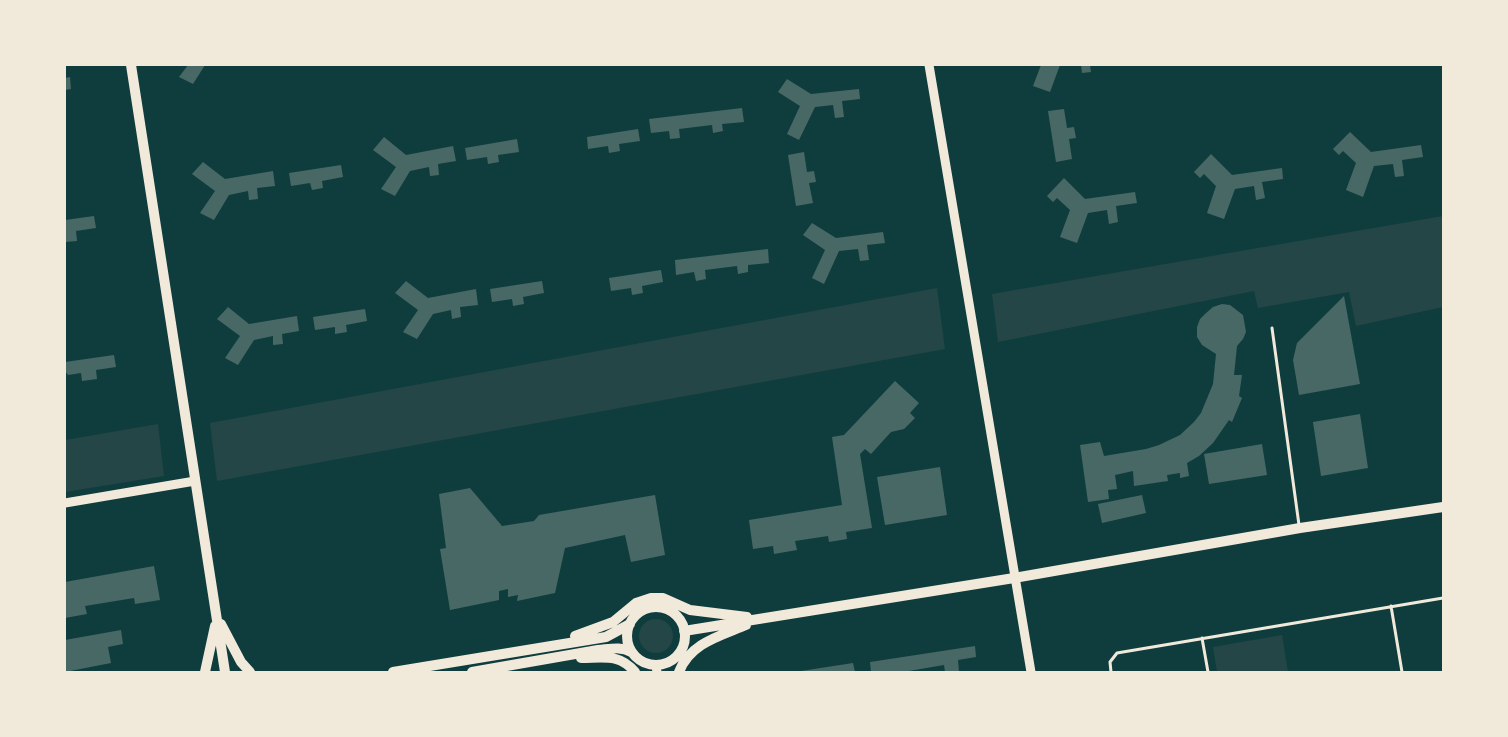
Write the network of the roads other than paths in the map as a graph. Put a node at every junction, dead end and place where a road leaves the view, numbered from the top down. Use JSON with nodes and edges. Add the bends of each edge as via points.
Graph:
{"nodes":[{"id":1,"x":130,"y":65,"type":"edge"},
{"id":2,"x":929,"y":65,"type":"edge"},
{"id":3,"x":1272,"y":328,"type":"dead end"},
{"id":4,"x":195,"y":481,"type":"junction"},
{"id":5,"x":65,"y":503,"type":"edge"},
{"id":6,"x":1443,"y":507,"type":"edge"},
{"id":7,"x":1300,"y":528,"type":"junction"},
{"id":8,"x":1014,"y":578,"type":"junction"},
{"id":9,"x":1443,"y":598,"type":"edge"},
{"id":10,"x":1391,"y":606,"type":"junction"},
{"id":11,"x":217,"y":618,"type":"junction"},
{"id":12,"x":760,"y":619,"type":"junction"},
{"id":13,"x":630,"y":624,"type":"junction"},
{"id":14,"x":684,"y":631,"type":"junction"},
{"id":15,"x":1202,"y":638,"type":"junction"},
{"id":16,"x":539,"y":648,"type":"junction"},
{"id":17,"x":632,"y":652,"type":"junction"},
{"id":18,"x":540,"y":660,"type":"junction"},
{"id":19,"x":656,"y":669,"type":"edge"},
{"id":20,"x":205,"y":672,"type":"edge"},
{"id":21,"x":225,"y":672,"type":"edge"},
{"id":22,"x":250,"y":672,"type":"edge"},
{"id":23,"x":393,"y":672,"type":"edge"},
{"id":24,"x":472,"y":672,"type":"edge"},
{"id":25,"x":635,"y":672,"type":"edge"},
{"id":26,"x":678,"y":672,"type":"edge"},
{"id":27,"x":1031,"y":672,"type":"edge"},
{"id":28,"x":1111,"y":672,"type":"edge"},
{"id":29,"x":1208,"y":672,"type":"edge"},
{"id":30,"x":1402,"y":672,"type":"edge"}],
"edges":[{"from":1,"to":4,"type":"main road"},
{"from":2,"to":8,"type":"street"},
{"from":3,"to":7,"type":"lane"},
{"from":4,"to":5,"type":"street"},
{"from":4,"to":11,"type":"main road"},
{"from":6,"to":7,"type":"main road"},
{"from":7,"to":8,"type":"main road"},
{"from":8,"to":12,"type":"main road"},
{"from":8,"to":27,"type":"street"},
{"from":9,"to":10,"type":"lane"},
{"from":10,"to":15,"type":"lane"},
{"from":10,"to":30,"type":"lane"},
{"from":11,"to":20,"type":"main road"},
{"from":11,"to":21,"type":"main road"},
{"from":11,"to":22,"type":"main road"},
{"from":12,"to":14,"type":"main road"},
{"from":12,"to":16,"type":"main road","via":[[690,610],[662,598],[650,598],[636,603],[600,628]]},
{"from":12,"to":26,"type":"main road","via":[[701,644],[690,652]]},
{"from":13,"to":14,"type":"main road","via":[[643,610],[662,608],[679,618]]},
{"from":13,"to":16,"type":"main road","via":[[606,637]]},
{"from":13,"to":17,"type":"main road","via":[[627,634]]},
{"from":14,"to":19,"type":"main road","via":[[684,645],[680,653]]},
{"from":15,"to":28,"type":"lane","via":[[1116,653],[1110,662]]},
{"from":15,"to":29,"type":"lane"},
{"from":16,"to":23,"type":"main road"},
{"from":17,"to":18,"type":"main road","via":[[619,648]]},
{"from":17,"to":19,"type":"main road","via":[[638,660]]},
{"from":18,"to":24,"type":"main road"},
{"from":18,"to":25,"type":"main road","via":[[615,658],[624,661]]}]}
